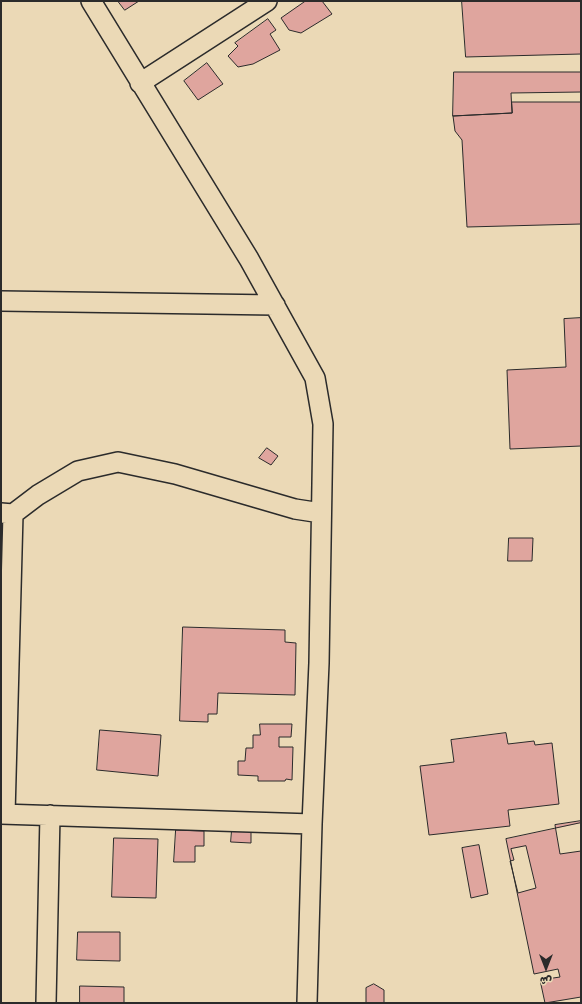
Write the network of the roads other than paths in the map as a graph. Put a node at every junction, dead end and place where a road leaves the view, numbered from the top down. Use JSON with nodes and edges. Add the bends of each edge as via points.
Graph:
{"nodes":[{"id":1,"x":91,"y":1,"type":"edge"},
{"id":2,"x":267,"y":1,"type":"edge"},
{"id":3,"x":140,"y":83,"type":"junction"},
{"id":4,"x":1,"y":302,"type":"edge"},
{"id":5,"x":275,"y":305,"type":"junction"},
{"id":6,"x":7,"y":513,"type":"edge"},
{"id":7,"x":321,"y":513,"type":"junction"},
{"id":8,"x":3,"y":814,"type":"edge"},
{"id":9,"x":50,"y":815,"type":"junction"},
{"id":10,"x":312,"y":824,"type":"junction"},
{"id":11,"x":46,"y":1003,"type":"edge"},
{"id":12,"x":307,"y":1003,"type":"edge"}],
"edges":[{"from":1,"to":3,"type":"street"},
{"from":2,"to":3,"type":"street"},
{"from":3,"to":5,"type":"street"},
{"from":4,"to":5,"type":"street"},
{"from":5,"to":7,"type":"street","via":[[315,378],[323,424]]},
{"from":6,"to":7,"type":"street","via":[[78,471],[118,462],[175,474],[295,509]]},
{"from":6,"to":8,"type":"street"},
{"from":7,"to":10,"type":"street","via":[[319,663]]},
{"from":8,"to":9,"type":"street"},
{"from":9,"to":10,"type":"street"},
{"from":9,"to":11,"type":"street"},
{"from":10,"to":12,"type":"street"}]}
